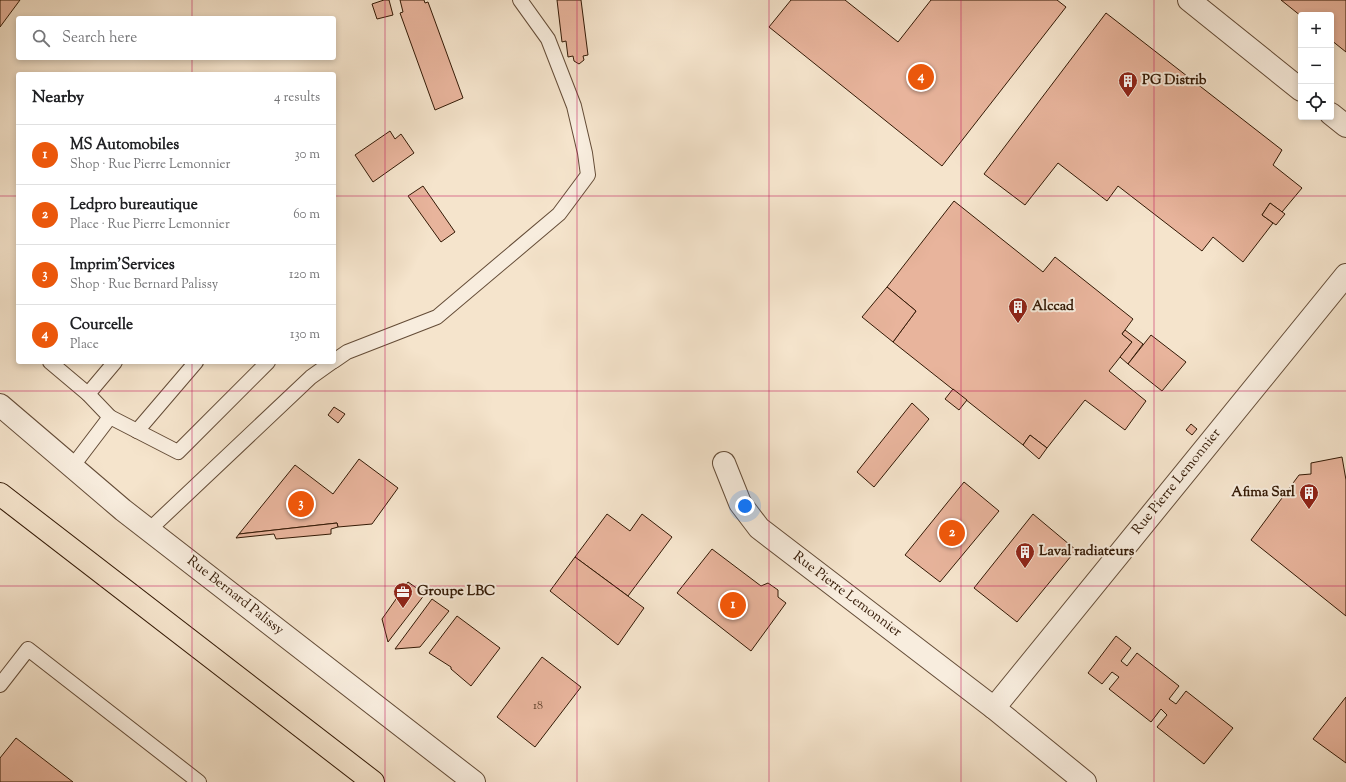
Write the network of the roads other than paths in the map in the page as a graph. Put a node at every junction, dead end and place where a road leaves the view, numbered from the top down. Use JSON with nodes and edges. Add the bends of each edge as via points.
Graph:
{"nodes":[{"id":1,"x":520,"y":0,"type":"edge"},
{"id":2,"x":1190,"y":0,"type":"edge"},
{"id":3,"x":1298,"y":88,"type":"edge"},
{"id":4,"x":1334,"y":116,"type":"edge"},
{"id":5,"x":1346,"y":126,"type":"edge"},
{"id":6,"x":1346,"y":275,"type":"edge"},
{"id":7,"x":336,"y":359,"type":"edge"},
{"id":8,"x":52,"y":364,"type":"edge"},
{"id":9,"x":113,"y":364,"type":"edge"},
{"id":10,"x":194,"y":364,"type":"edge"},
{"id":11,"x":266,"y":364,"type":"edge"},
{"id":12,"x":329,"y":364,"type":"edge"},
{"id":13,"x":88,"y":394,"type":"junction"},
{"id":14,"x":0,"y":405,"type":"edge"},
{"id":15,"x":110,"y":417,"type":"junction"},
{"id":16,"x":137,"y":431,"type":"junction"},
{"id":17,"x":724,"y":462,"type":"dead end"},
{"id":18,"x":72,"y":467,"type":"junction"},
{"id":19,"x":0,"y":494,"type":"edge"},
{"id":20,"x":149,"y":530,"type":"junction"},
{"id":21,"x":0,"y":685,"type":"edge"},
{"id":22,"x":994,"y":708,"type":"junction"},
{"id":23,"x":199,"y":782,"type":"edge"},
{"id":24,"x":373,"y":782,"type":"edge"},
{"id":25,"x":474,"y":782,"type":"edge"},
{"id":26,"x":1085,"y":782,"type":"edge"}],
"edges":[{"from":1,"to":7,"type":"lane","via":[[548,39],[574,106],[588,175],[559,214],[437,317],[346,352]]},
{"from":2,"to":3,"type":"street"},
{"from":4,"to":5,"type":"street"},
{"from":6,"to":22,"type":"street","name":"Rue Pierre Lemonnier"},
{"from":8,"to":13,"type":"lane"},
{"from":9,"to":13,"type":"lane"},
{"from":10,"to":16,"type":"lane"},
{"from":11,"to":16,"type":"lane","via":[[178,452]]},
{"from":12,"to":20,"type":"lane","via":[[311,377]]},
{"from":13,"to":15,"type":"lane"},
{"from":14,"to":18,"type":"street","name":"Rue Bernard Palissy"},
{"from":15,"to":16,"type":"lane"},
{"from":15,"to":18,"type":"lane"},
{"from":17,"to":22,"type":"street","name":"Rue Pierre Lemonnier","via":[[740,503],[759,528]]},
{"from":18,"to":20,"type":"street","name":"Rue Bernard Palissy"},
{"from":19,"to":24,"type":"main road"},
{"from":20,"to":25,"type":"street","name":"Rue Bernard Palissy"},
{"from":21,"to":23,"type":"lane","via":[[28,650]]},
{"from":22,"to":26,"type":"street","name":"Rue Pierre Lemonnier"}]}
